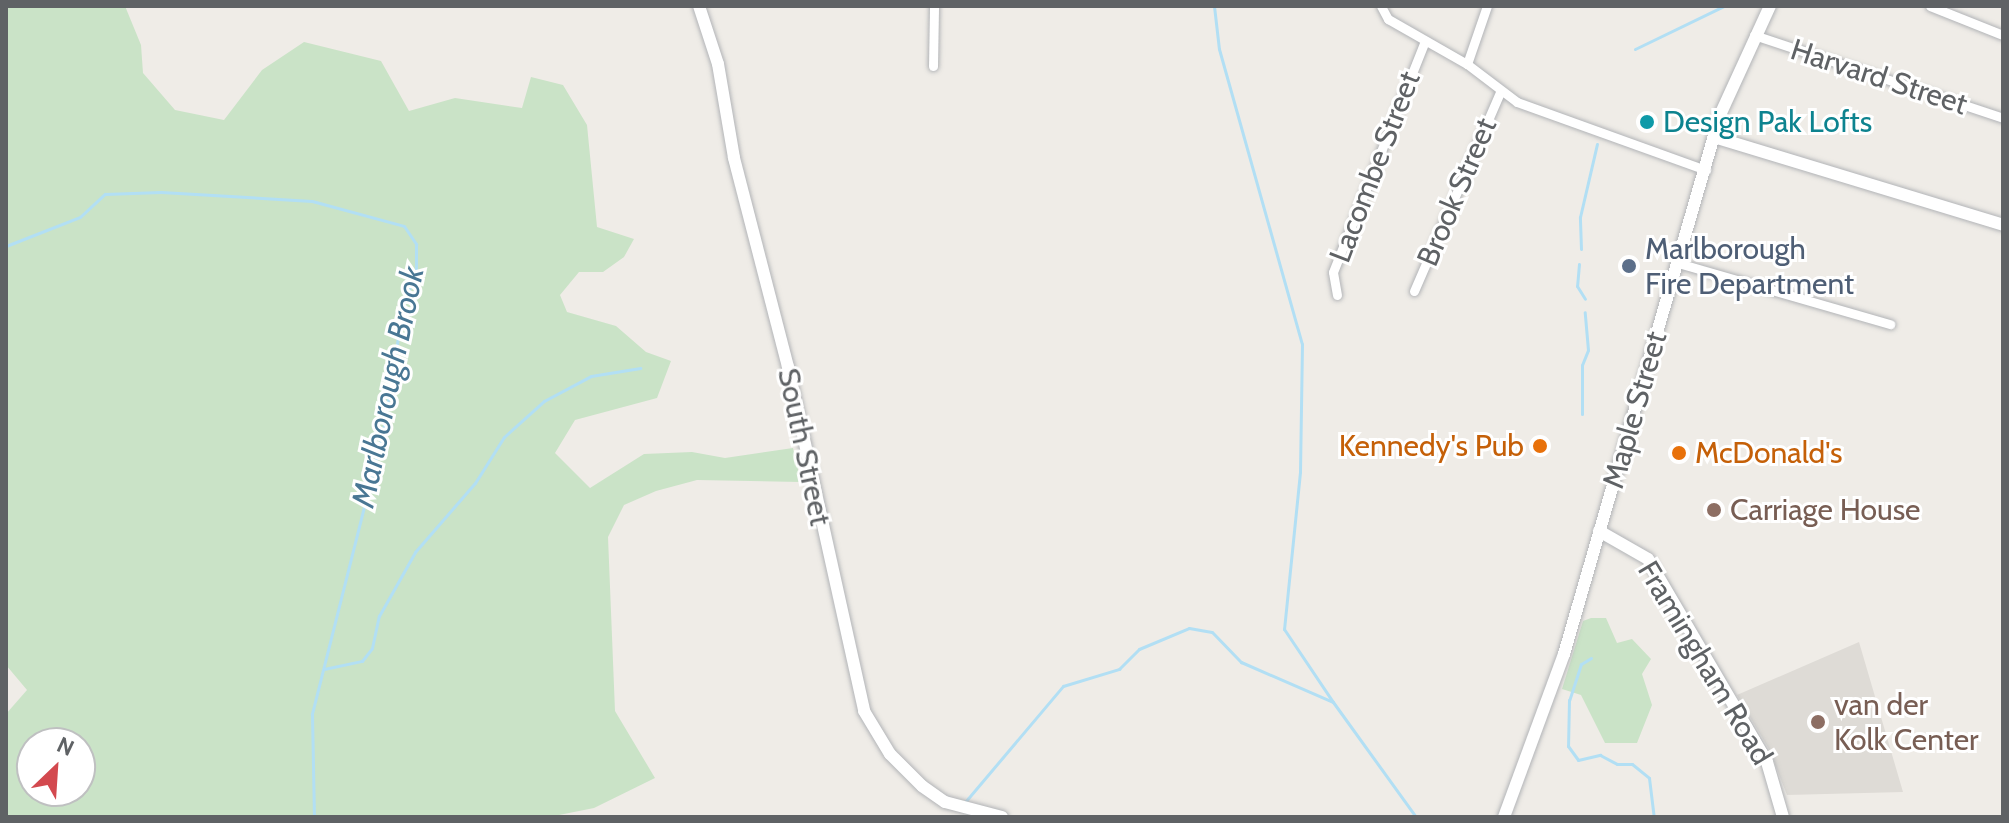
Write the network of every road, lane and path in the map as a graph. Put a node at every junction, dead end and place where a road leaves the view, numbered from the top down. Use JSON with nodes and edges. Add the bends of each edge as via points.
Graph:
{"nodes":[{"id":1,"x":699,"y":6,"type":"edge"},
{"id":2,"x":934,"y":6,"type":"edge"},
{"id":3,"x":1381,"y":6,"type":"edge"},
{"id":4,"x":1487,"y":6,"type":"edge"},
{"id":5,"x":1770,"y":6,"type":"edge"},
{"id":6,"x":1930,"y":6,"type":"edge"},
{"id":7,"x":1754,"y":35,"type":"junction"},
{"id":8,"x":2003,"y":35,"type":"edge"},
{"id":9,"x":1425,"y":41,"type":"junction"},
{"id":10,"x":1467,"y":64,"type":"junction"},
{"id":11,"x":933,"y":66,"type":"dead end"},
{"id":12,"x":1500,"y":92,"type":"junction"},
{"id":13,"x":2003,"y":118,"type":"edge"},
{"id":14,"x":1714,"y":137,"type":"junction"},
{"id":15,"x":1706,"y":170,"type":"junction"},
{"id":16,"x":2003,"y":225,"type":"edge"},
{"id":17,"x":1678,"y":263,"type":"junction"},
{"id":18,"x":1414,"y":291,"type":"dead end"},
{"id":19,"x":1337,"y":295,"type":"dead end"},
{"id":20,"x":1890,"y":324,"type":"dead end"},
{"id":21,"x":1599,"y":531,"type":"junction"},
{"id":22,"x":1002,"y":817,"type":"edge"},
{"id":23,"x":1504,"y":817,"type":"edge"},
{"id":24,"x":1783,"y":817,"type":"edge"}],
"edges":[{"from":1,"to":22,"type":"main road","name":"South Street","via":[[718,64],[734,158],[788,367],[864,711],[881,743],[922,786],[945,802]]},
{"from":2,"to":11,"type":"street"},
{"from":3,"to":9,"type":"street","via":[[1388,19]]},
{"from":4,"to":10,"type":"street"},
{"from":5,"to":7,"type":"main road","name":"Maple Street"},
{"from":6,"to":8,"type":"street"},
{"from":7,"to":13,"type":"street","name":"Harvard Street"},
{"from":7,"to":14,"type":"main road","name":"Maple Street"},
{"from":9,"to":10,"type":"street"},
{"from":9,"to":19,"type":"street","name":"Lacombe Street","via":[[1333,272]]},
{"from":10,"to":12,"type":"street"},
{"from":12,"to":15,"type":"street"},
{"from":12,"to":18,"type":"street","name":"Brook Street"},
{"from":14,"to":15,"type":"main road","name":"Maple Street"},
{"from":14,"to":16,"type":"main road"},
{"from":15,"to":17,"type":"main road","name":"Maple Street"},
{"from":17,"to":20,"type":"street"},
{"from":17,"to":21,"type":"main road","name":"Maple Street"},
{"from":21,"to":23,"type":"main road","name":"Maple Street","via":[[1548,703]]},
{"from":21,"to":24,"type":"main road","name":"Framingham Road","via":[[1648,559],[1767,762]]}]}
